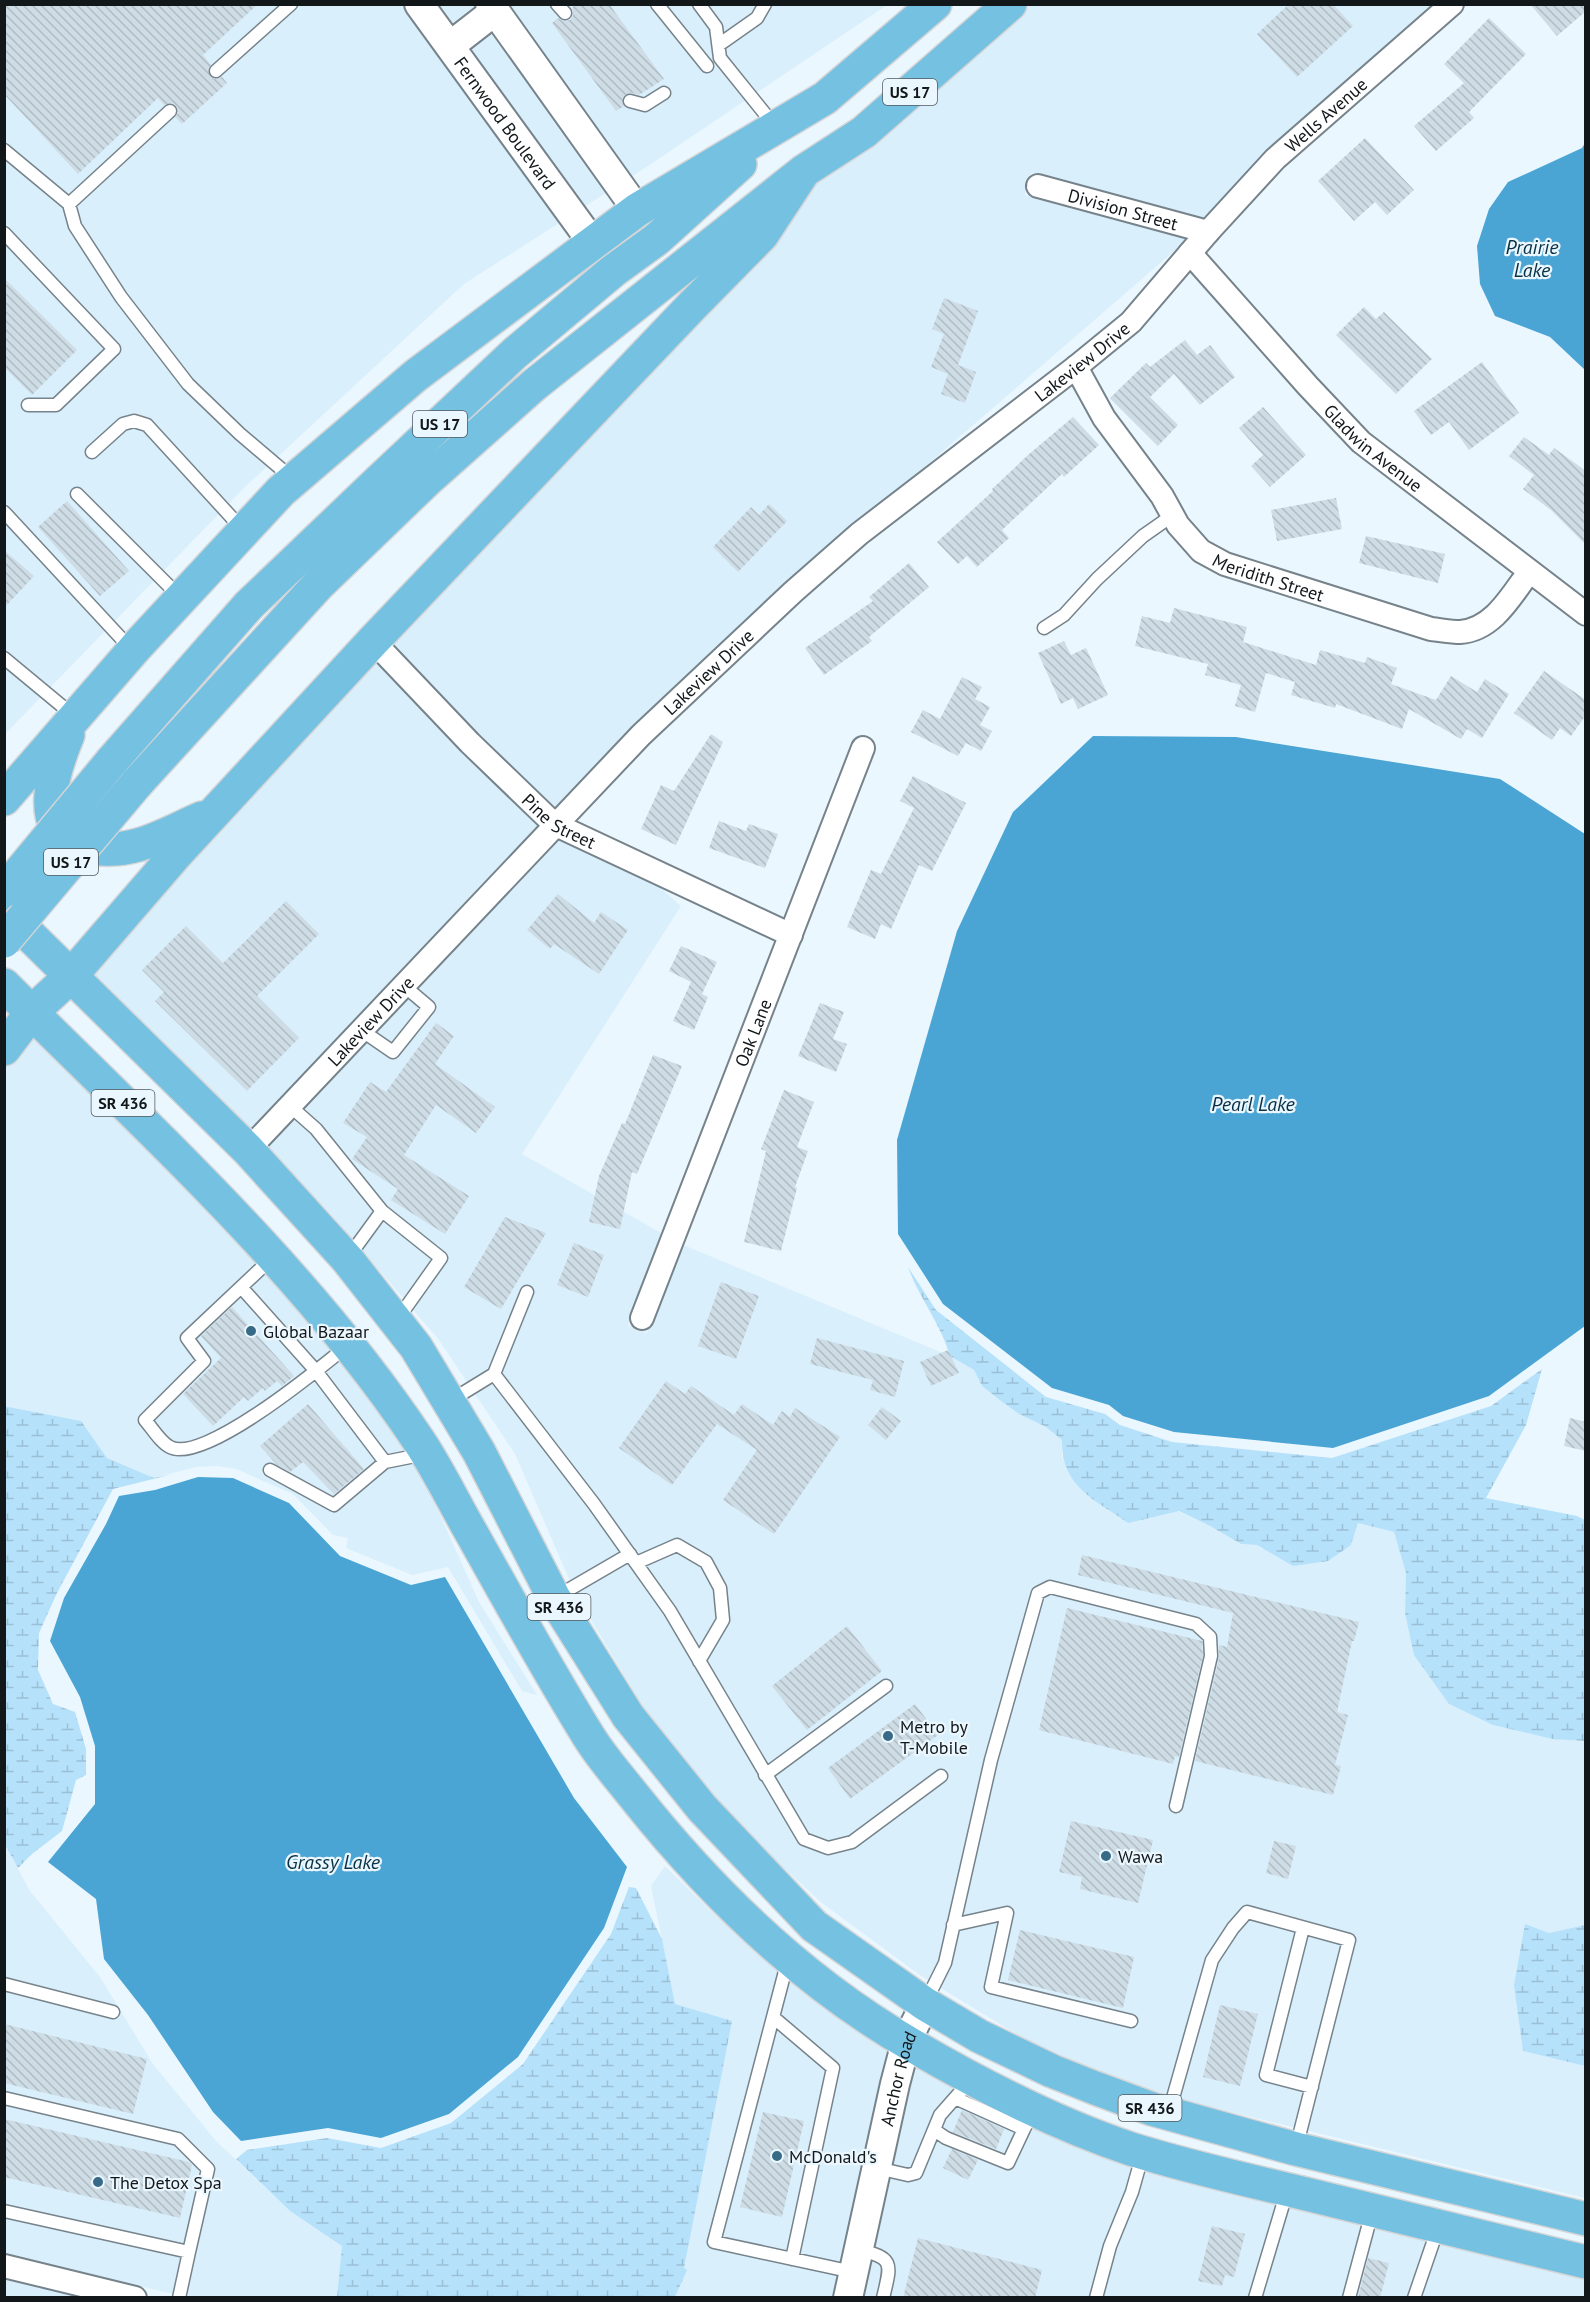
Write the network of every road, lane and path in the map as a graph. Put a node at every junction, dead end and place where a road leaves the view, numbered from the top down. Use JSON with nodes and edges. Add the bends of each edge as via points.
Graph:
{"nodes":[{"id":1,"x":291,"y":4,"type":"edge"},
{"id":2,"x":419,"y":4,"type":"edge"},
{"id":3,"x":657,"y":4,"type":"edge"},
{"id":4,"x":699,"y":4,"type":"edge"},
{"id":5,"x":765,"y":4,"type":"edge"},
{"id":6,"x":934,"y":4,"type":"edge"},
{"id":7,"x":1010,"y":4,"type":"edge"},
{"id":8,"x":1452,"y":4,"type":"edge"},
{"id":9,"x":496,"y":7,"type":"edge"},
{"id":10,"x":720,"y":44,"type":"junction"},
{"id":11,"x":450,"y":46,"type":"junction"},
{"id":12,"x":720,"y":58,"type":"junction"},
{"id":13,"x":216,"y":71,"type":"dead end"},
{"id":14,"x":664,"y":93,"type":"dead end"},
{"id":15,"x":630,"y":101,"type":"dead end"},
{"id":16,"x":170,"y":111,"type":"dead end"},
{"id":17,"x":785,"y":120,"type":"junction"},
{"id":18,"x":4,"y":150,"type":"edge"},
{"id":19,"x":804,"y":171,"type":"junction"},
{"id":20,"x":1038,"y":186,"type":"dead end"},
{"id":21,"x":69,"y":204,"type":"junction"},
{"id":22,"x":637,"y":210,"type":"junction"},
{"id":23,"x":1208,"y":232,"type":"junction"},
{"id":24,"x":4,"y":233,"type":"edge"},
{"id":25,"x":592,"y":242,"type":"junction"},
{"id":26,"x":1190,"y":253,"type":"junction"},
{"id":27,"x":1076,"y":368,"type":"junction"},
{"id":28,"x":28,"y":405,"type":"dead end"},
{"id":29,"x":92,"y":452,"type":"dead end"},
{"id":30,"x":294,"y":480,"type":"junction"},
{"id":31,"x":77,"y":494,"type":"dead end"},
{"id":32,"x":4,"y":512,"type":"edge"},
{"id":33,"x":1173,"y":514,"type":"junction"},
{"id":34,"x":244,"y":531,"type":"junction"},
{"id":35,"x":1529,"y":572,"type":"junction"},
{"id":36,"x":182,"y":598,"type":"junction"},
{"id":37,"x":1586,"y":614,"type":"edge"},
{"id":38,"x":1044,"y":628,"type":"dead end"},
{"id":39,"x":373,"y":641,"type":"junction"},
{"id":40,"x":133,"y":651,"type":"junction"},
{"id":41,"x":7,"y":664,"type":"edge"},
{"id":42,"x":75,"y":717,"type":"junction"},
{"id":43,"x":863,"y":748,"type":"dead end"},
{"id":44,"x":4,"y":799,"type":"edge"},
{"id":45,"x":212,"y":814,"type":"junction"},
{"id":46,"x":554,"y":824,"type":"junction"},
{"id":47,"x":4,"y":891,"type":"edge"},
{"id":48,"x":4,"y":910,"type":"edge"},
{"id":49,"x":791,"y":935,"type":"junction"},
{"id":50,"x":4,"y":941,"type":"edge"},
{"id":51,"x":70,"y":977,"type":"junction"},
{"id":52,"x":4,"y":985,"type":"edge"},
{"id":53,"x":403,"y":985,"type":"junction"},
{"id":54,"x":32,"y":1012,"type":"junction"},
{"id":55,"x":361,"y":1030,"type":"junction"},
{"id":56,"x":4,"y":1049,"type":"edge"},
{"id":57,"x":290,"y":1106,"type":"junction"},
{"id":58,"x":248,"y":1150,"type":"junction"},
{"id":59,"x":382,"y":1211,"type":"junction"},
{"id":60,"x":273,"y":1257,"type":"junction"},
{"id":61,"x":347,"y":1259,"type":"junction"},
{"id":62,"x":242,"y":1287,"type":"junction"},
{"id":63,"x":527,"y":1292,"type":"dead end"},
{"id":64,"x":642,"y":1318,"type":"dead end"},
{"id":65,"x":396,"y":1321,"type":"junction"},
{"id":66,"x":348,"y":1345,"type":"junction"},
{"id":67,"x":316,"y":1371,"type":"junction"},
{"id":68,"x":494,"y":1374,"type":"junction"},
{"id":69,"x":449,"y":1402,"type":"junction"},
{"id":70,"x":426,"y":1453,"type":"junction"},
{"id":71,"x":385,"y":1462,"type":"junction"},
{"id":72,"x":270,"y":1470,"type":"dead end"},
{"id":73,"x":633,"y":1558,"type":"junction"},
{"id":74,"x":554,"y":1598,"type":"junction"},
{"id":75,"x":520,"y":1620,"type":"junction"},
{"id":76,"x":699,"y":1661,"type":"junction"},
{"id":77,"x":886,"y":1686,"type":"dead end"},
{"id":78,"x":765,"y":1775,"type":"junction"},
{"id":79,"x":941,"y":1776,"type":"dead end"},
{"id":80,"x":1176,"y":1806,"type":"dead end"},
{"id":81,"x":953,"y":1925,"type":"junction"},
{"id":82,"x":1303,"y":1928,"type":"junction"},
{"id":83,"x":788,"y":1958,"type":"junction"},
{"id":84,"x":4,"y":1984,"type":"edge"},
{"id":85,"x":925,"y":2004,"type":"junction"},
{"id":86,"x":113,"y":2012,"type":"dead end"},
{"id":87,"x":772,"y":2017,"type":"junction"},
{"id":88,"x":1131,"y":2021,"type":"dead end"},
{"id":89,"x":906,"y":2042,"type":"junction"},
{"id":90,"x":1312,"y":2087,"type":"junction"},
{"id":91,"x":963,"y":2088,"type":"junction"},
{"id":92,"x":4,"y":2098,"type":"edge"},
{"id":93,"x":1169,"y":2114,"type":"junction"},
{"id":94,"x":1028,"y":2119,"type":"junction"},
{"id":95,"x":934,"y":2130,"type":"junction"},
{"id":96,"x":1296,"y":2149,"type":"junction"},
{"id":97,"x":1143,"y":2152,"type":"junction"},
{"id":98,"x":877,"y":2168,"type":"junction"},
{"id":99,"x":1200,"y":2168,"type":"junction"},
{"id":100,"x":1390,"y":2171,"type":"junction"},
{"id":101,"x":1288,"y":2190,"type":"junction"},
{"id":102,"x":4,"y":2211,"type":"edge"},
{"id":103,"x":1372,"y":2211,"type":"junction"},
{"id":104,"x":1586,"y":2219,"type":"edge"},
{"id":105,"x":1439,"y":2227,"type":"junction"},
{"id":106,"x":189,"y":2252,"type":"junction"},
{"id":107,"x":792,"y":2259,"type":"junction"},
{"id":108,"x":1586,"y":2262,"type":"edge"},
{"id":109,"x":4,"y":2266,"type":"edge"},
{"id":110,"x":853,"y":2273,"type":"edge"},
{"id":111,"x":135,"y":2298,"type":"edge"},
{"id":112,"x":179,"y":2298,"type":"edge"},
{"id":113,"x":883,"y":2298,"type":"edge"},
{"id":114,"x":1096,"y":2298,"type":"edge"},
{"id":115,"x":1256,"y":2298,"type":"edge"},
{"id":116,"x":1349,"y":2298,"type":"edge"},
{"id":117,"x":1414,"y":2298,"type":"edge"}],
"edges":[{"from":1,"to":13,"type":"lane"},
{"from":2,"to":11,"type":"street","name":"Fernwood Boulevard"},
{"from":3,"to":12,"type":"lane","via":[[705,68]]},
{"from":4,"to":10,"type":"lane","via":[[716,27]]},
{"from":5,"to":10,"type":"lane","via":[[757,18]]},
{"from":6,"to":17,"type":"main road","number":"US 17","via":[[825,98]]},
{"from":7,"to":19,"type":"main road","number":"US 17","via":[[864,132]]},
{"from":8,"to":23,"type":"street","name":"Wells Avenue","via":[[1275,159]]},
{"from":9,"to":11,"type":"street"},
{"from":9,"to":22,"type":"street"},
{"from":10,"to":12,"type":"lane"},
{"from":11,"to":25,"type":"street","name":"Fernwood Boulevard"},
{"from":12,"to":17,"type":"lane"},
{"from":14,"to":15,"type":"lane","via":[[645,105]]},
{"from":16,"to":21,"type":"lane"},
{"from":17,"to":22,"type":"main road"},
{"from":17,"to":47,"type":"main road","number":"US 17","bridge":true,"via":[[657,239],[515,353],[249,605]]},
{"from":18,"to":21,"type":"lane"},
{"from":19,"to":39,"type":"main road","via":[[762,236]]},
{"from":19,"to":50,"type":"main road","number":"US 17","bridge":true,"via":[[534,385],[426,481],[318,585],[136,783]]},
{"from":20,"to":23,"type":"street","name":"Division Street"},
{"from":21,"to":30,"type":"lane","via":[[75,226],[121,297],[188,384]]},
{"from":22,"to":25,"type":"main road"},
{"from":23,"to":26,"type":"street","name":"Lakeview Drive"},
{"from":24,"to":28,"type":"lane","via":[[114,349],[56,405]]},
{"from":25,"to":30,"type":"main road","via":[[415,376]]},
{"from":26,"to":27,"type":"street","name":"Lakeview Drive","via":[[1131,322]]},
{"from":26,"to":35,"type":"street","name":"Gladwin Avenue","via":[[1361,442]]},
{"from":27,"to":33,"type":"street","name":"Meridith Street","via":[[1104,418]]},
{"from":27,"to":46,"type":"street","name":"Lakeview Drive","via":[[859,534],[641,735]]},
{"from":29,"to":34,"type":"lane","via":[[123,424],[134,421],[147,425]]},
{"from":30,"to":34,"type":"main road"},
{"from":31,"to":36,"type":"lane"},
{"from":32,"to":40,"type":"lane"},
{"from":33,"to":35,"type":"street","name":"Meridith Street","via":[[1201,551],[1225,564],[1431,629],[1460,632],[1479,627],[1496,616]]},
{"from":33,"to":38,"type":"lane","via":[[1143,536],[1064,615]]},
{"from":34,"to":36,"type":"main road"},
{"from":35,"to":37,"type":"street","name":"Gladwin Avenue"},
{"from":36,"to":40,"type":"main road"},
{"from":39,"to":45,"type":"main road"},
{"from":39,"to":46,"type":"street","name":"Pine Street"},
{"from":40,"to":42,"type":"main road"},
{"from":41,"to":42,"type":"lane"},
{"from":42,"to":44,"type":"main road"},
{"from":42,"to":45,"type":"main road","via":[[54,769],[50,792],[56,828],[68,840],[96,849],[139,845]]},
{"from":43,"to":49,"type":"street","name":"Oak Lane"},
{"from":45,"to":51,"type":"main road"},
{"from":46,"to":49,"type":"street","name":"Pine Street"},
{"from":46,"to":53,"type":"street","name":"Lakeview Drive"},
{"from":48,"to":51,"type":"main road","number":"SR 436"},
{"from":49,"to":64,"type":"street","name":"Oak Lane"},
{"from":51,"to":54,"type":"main road"},
{"from":51,"to":58,"type":"main road","number":"SR 436"},
{"from":52,"to":54,"type":"main road","number":"SR 436"},
{"from":53,"to":55,"type":"street","name":"Lakeview Drive"},
{"from":53,"to":55,"type":"lane","via":[[429,1007],[393,1052]]},
{"from":54,"to":56,"type":"main road"},
{"from":54,"to":60,"type":"main road","number":"SR 436"},
{"from":55,"to":57,"type":"street","name":"Lakeview Drive"},
{"from":57,"to":58,"type":"street","name":"Lakeview Drive"},
{"from":57,"to":59,"type":"lane","via":[[316,1129]]},
{"from":58,"to":61,"type":"main road","number":"SR 436"},
{"from":59,"to":61,"type":"lane"},
{"from":59,"to":65,"type":"lane","via":[[441,1258]]},
{"from":60,"to":62,"type":"lane"},
{"from":60,"to":66,"type":"main road","number":"SR 436"},
{"from":61,"to":65,"type":"main road","number":"SR 436"},
{"from":62,"to":67,"type":"lane"},
{"from":62,"to":67,"type":"lane","via":[[187,1338],[204,1361],[145,1420],[169,1447],[181,1450],[200,1445],[243,1423]]},
{"from":63,"to":68,"type":"lane"},
{"from":65,"to":69,"type":"main road","number":"SR 436"},
{"from":66,"to":67,"type":"lane"},
{"from":66,"to":70,"type":"main road","number":"SR 436"},
{"from":67,"to":71,"type":"lane"},
{"from":68,"to":69,"type":"lane"},
{"from":68,"to":73,"type":"lane"},
{"from":69,"to":74,"type":"main road","number":"SR 436"},
{"from":70,"to":71,"type":"lane"},
{"from":70,"to":75,"type":"main road","number":"SR 436"},
{"from":71,"to":72,"type":"lane","via":[[334,1505]]},
{"from":73,"to":74,"type":"lane"},
{"from":73,"to":76,"type":"lane"},
{"from":73,"to":76,"type":"lane","via":[[677,1545],[706,1562],[720,1588],[723,1620]]},
{"from":74,"to":75,"type":"street"},
{"from":74,"to":85,"type":"main road","number":"SR 436","via":[[628,1716],[702,1808],[814,1926]]},
{"from":75,"to":83,"type":"main road","number":"SR 436","via":[[592,1742],[666,1836]]},
{"from":76,"to":78,"type":"lane"},
{"from":77,"to":78,"type":"lane"},
{"from":78,"to":79,"type":"lane","via":[[804,1839],[828,1848],[852,1842]]},
{"from":80,"to":81,"type":"lane","via":[[1211,1656],[1210,1637],[1196,1624],[1050,1587],[1038,1593],[991,1760]]},
{"from":81,"to":85,"type":"lane","via":[[945,1963]]},
{"from":81,"to":88,"type":"lane","via":[[1007,1913],[991,1987]]},
{"from":82,"to":90,"type":"lane","via":[[1349,1940]]},
{"from":82,"to":90,"type":"lane","via":[[1266,2075]]},
{"from":82,"to":93,"type":"lane","via":[[1247,1912],[1233,1928],[1212,1960]]},
{"from":83,"to":87,"type":"lane"},
{"from":83,"to":89,"type":"main road","number":"SR 436","via":[[846,2003]]},
{"from":84,"to":86,"type":"lane"},
{"from":85,"to":89,"type":"street","name":"Anchor Road"},
{"from":85,"to":93,"type":"main road","number":"SR 436","via":[[979,2036],[1052,2071]]},
{"from":87,"to":107,"type":"lane","via":[[833,2068]]},
{"from":87,"to":107,"type":"lane","via":[[714,2242]]},
{"from":89,"to":91,"type":"main road","number":"SR 436"},
{"from":89,"to":98,"type":"street","name":"Anchor Road"},
{"from":90,"to":96,"type":"lane"},
{"from":91,"to":94,"type":"main road","number":"SR 436"},
{"from":91,"to":94,"type":"lane","via":[[987,2116]]},
{"from":91,"to":95,"type":"lane","via":[[940,2115]]},
{"from":92,"to":106,"type":"lane","via":[[178,2139],[208,2169]]},
{"from":93,"to":96,"type":"main road","number":"SR 436"},
{"from":94,"to":95,"type":"lane","via":[[1008,2163]]},
{"from":94,"to":97,"type":"main road","number":"SR 436","via":[[1073,2127]]},
{"from":95,"to":98,"type":"lane","via":[[916,2173],[908,2175]]},
{"from":96,"to":99,"type":"main road","via":[[1272,2161],[1248,2166]]},
{"from":96,"to":100,"type":"main road","number":"SR 436"},
{"from":97,"to":99,"type":"main road","number":"SR 436"},
{"from":97,"to":114,"type":"lane"},
{"from":98,"to":110,"type":"street","name":"Anchor Road"},
{"from":99,"to":101,"type":"main road","number":"SR 436"},
{"from":100,"to":101,"type":"main road","via":[[1333,2175]]},
{"from":100,"to":104,"type":"main road","number":"SR 436"},
{"from":101,"to":103,"type":"main road","number":"SR 436"},
{"from":101,"to":115,"type":"lane"},
{"from":102,"to":106,"type":"lane"},
{"from":103,"to":105,"type":"main road","number":"SR 436"},
{"from":103,"to":116,"type":"lane"},
{"from":105,"to":108,"type":"main road","number":"SR 436"},
{"from":105,"to":117,"type":"lane"},
{"from":106,"to":112,"type":"lane"},
{"from":107,"to":110,"type":"lane"},
{"from":109,"to":111,"type":"street"},
{"from":110,"to":113,"type":"lane","via":[[878,2254],[886,2259],[889,2265]]}]}
